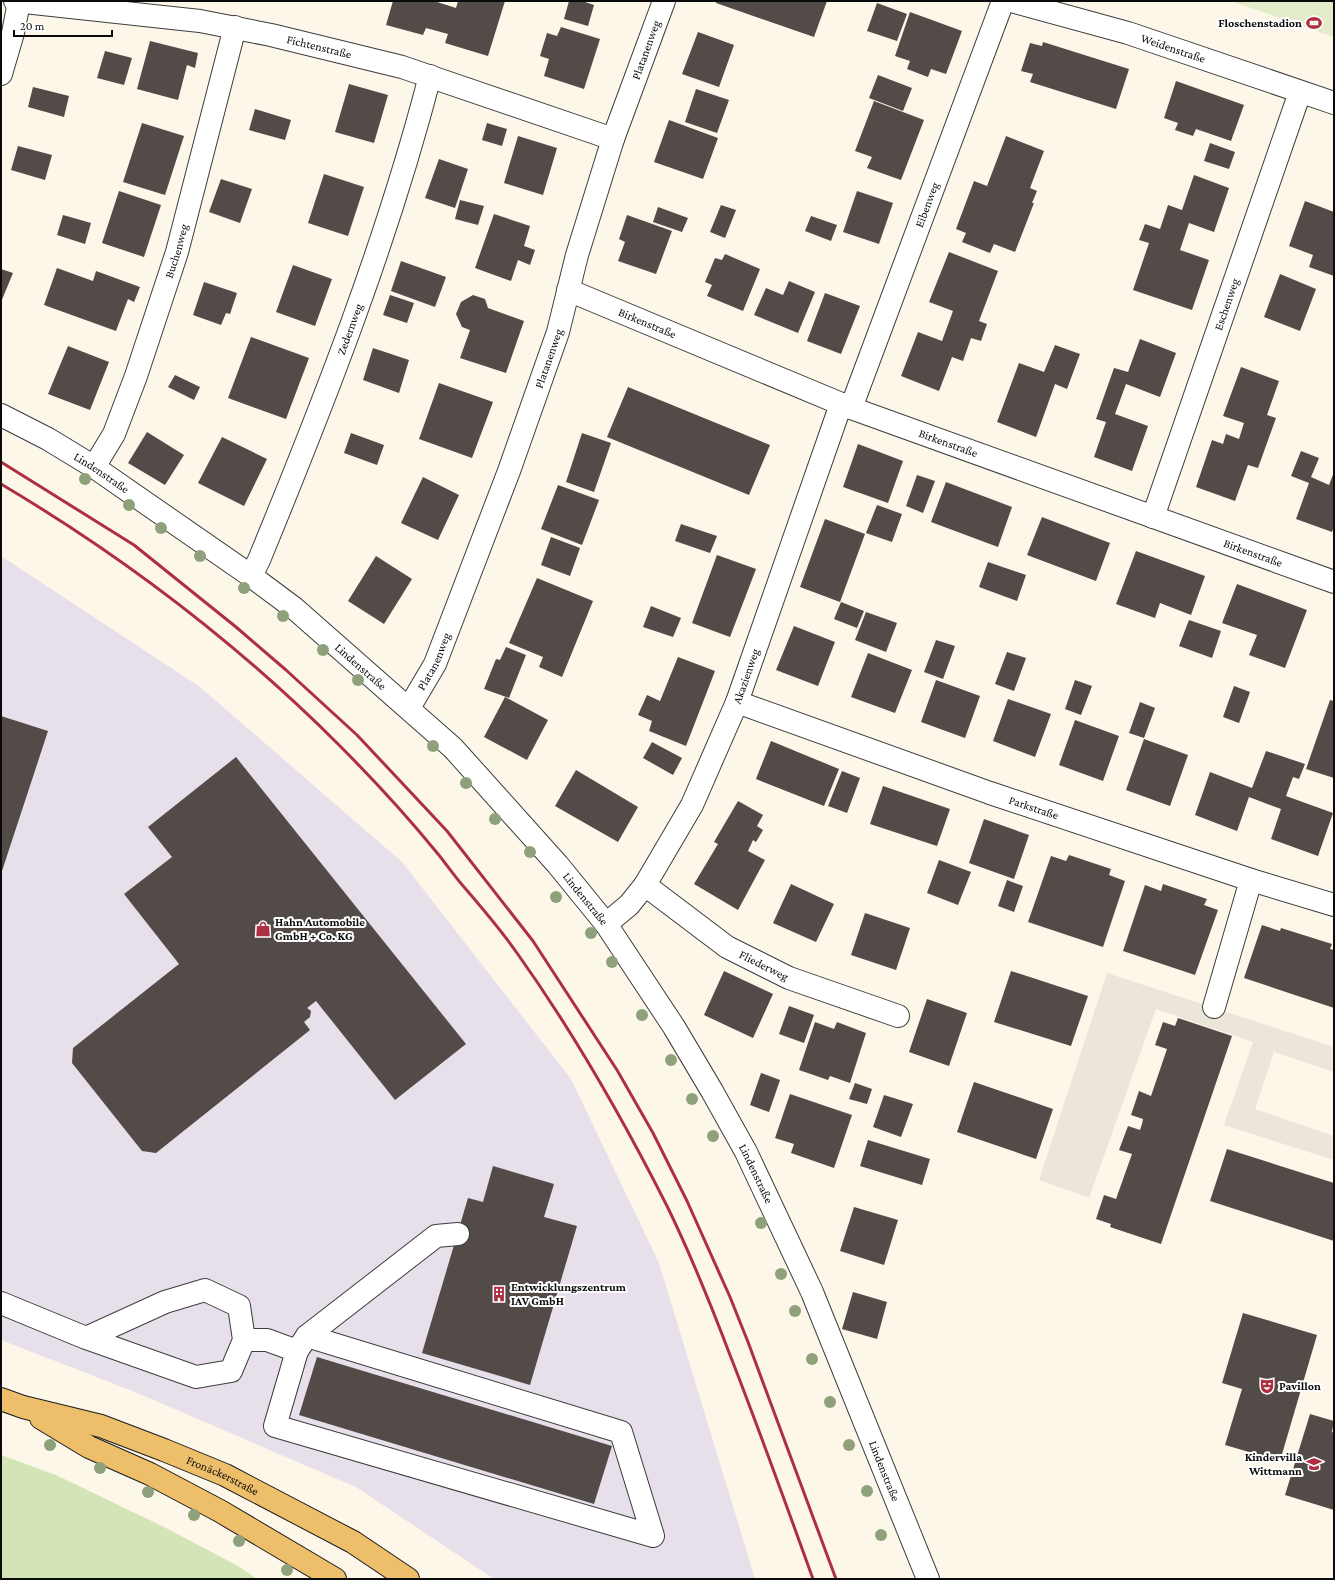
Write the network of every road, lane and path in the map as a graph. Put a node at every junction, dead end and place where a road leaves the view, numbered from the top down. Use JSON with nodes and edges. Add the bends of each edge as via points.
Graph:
{"nodes":[{"id":1,"x":17,"y":1,"type":"edge"},
{"id":2,"x":664,"y":1,"type":"edge"},
{"id":3,"x":1003,"y":1,"type":"edge"},
{"id":4,"x":1011,"y":1,"type":"edge"},
{"id":5,"x":235,"y":27,"type":"junction"},
{"id":6,"x":1,"y":74,"type":"edge"},
{"id":7,"x":430,"y":76,"type":"junction"},
{"id":8,"x":1300,"y":92,"type":"junction"},
{"id":9,"x":1334,"y":103,"type":"edge"},
{"id":10,"x":613,"y":139,"type":"junction"},
{"id":11,"x":568,"y":290,"type":"junction"},
{"id":12,"x":846,"y":406,"type":"junction"},
{"id":13,"x":1,"y":414,"type":"edge"},
{"id":14,"x":94,"y":467,"type":"junction"},
{"id":15,"x":1152,"y":517,"type":"junction"},
{"id":16,"x":251,"y":576,"type":"junction"},
{"id":17,"x":1334,"y":582,"type":"edge"},
{"id":18,"x":737,"y":702,"type":"junction"},
{"id":19,"x":409,"y":708,"type":"junction"},
{"id":20,"x":1251,"y":880,"type":"junction"},
{"id":21,"x":645,"y":885,"type":"junction"},
{"id":22,"x":1334,"y":905,"type":"edge"},
{"id":23,"x":606,"y":924,"type":"junction"},
{"id":24,"x":1214,"y":1007,"type":"dead end"},
{"id":25,"x":898,"y":1016,"type":"dead end"},
{"id":26,"x":458,"y":1234,"type":"dead end"},
{"id":27,"x":1,"y":1304,"type":"edge"},
{"id":28,"x":86,"y":1338,"type":"junction"},
{"id":29,"x":244,"y":1340,"type":"junction"},
{"id":30,"x":302,"y":1343,"type":"junction"},
{"id":31,"x":1,"y":1399,"type":"edge"},
{"id":32,"x":23,"y":1407,"type":"junction"},
{"id":33,"x":335,"y":1579,"type":"edge"},
{"id":34,"x":408,"y":1579,"type":"edge"},
{"id":35,"x":928,"y":1579,"type":"edge"}],
"edges":[{"from":1,"to":5,"type":"street","name":"Fichtenstraße"},
{"from":1,"to":6,"type":"street","via":[[13,33]]},
{"from":2,"to":10,"type":"street","name":"Platanenweg"},
{"from":3,"to":12,"type":"street","name":"Eibenweg"},
{"from":4,"to":8,"type":"street","name":"Weidenstraße","via":[[1128,33]]},
{"from":5,"to":7,"type":"street","name":"Fichtenstraße"},
{"from":5,"to":14,"type":"street","name":"Buchenweg","via":[[177,252],[114,434]]},
{"from":7,"to":10,"type":"street","name":"Fichtenstraße"},
{"from":7,"to":16,"type":"street","name":"Zedernweg","via":[[393,206],[350,330],[314,428]]},
{"from":8,"to":9,"type":"street","name":"Weidenstraße"},
{"from":8,"to":15,"type":"street","name":"Eschenweg"},
{"from":10,"to":11,"type":"street","name":"Platanenweg"},
{"from":11,"to":12,"type":"street","name":"Birkenstraße"},
{"from":11,"to":19,"type":"street","name":"Platanenweg","via":[[558,332],[510,471],[435,664]]},
{"from":12,"to":15,"type":"street","name":"Birkenstraße"},
{"from":12,"to":18,"type":"street","name":"Akazienweg"},
{"from":13,"to":14,"type":"street","name":"Lindenstraße"},
{"from":14,"to":16,"type":"street","name":"Lindenstraße"},
{"from":15,"to":17,"type":"street","name":"Birkenstraße"},
{"from":16,"to":19,"type":"street","name":"Lindenstraße","via":[[294,608]]},
{"from":18,"to":20,"type":"street","name":"Parkstraße","via":[[983,790]]},
{"from":18,"to":21,"type":"street","name":"Akazienweg","via":[[692,805]]},
{"from":19,"to":23,"type":"street","name":"Lindenstraße","via":[[453,748],[497,795]]},
{"from":20,"to":22,"type":"street","name":"Parkstraße"},
{"from":20,"to":24,"type":"street"},
{"from":21,"to":23,"type":"street","name":"Akazienweg","via":[[629,905]]},
{"from":21,"to":25,"type":"street","name":"Fliederweg","via":[[727,947],[789,978]]},
{"from":23,"to":35,"type":"street","name":"Lindenstraße","via":[[674,1027],[749,1159],[812,1292]]},
{"from":26,"to":30,"type":"street","via":[[436,1236]]},
{"from":27,"to":28,"type":"street"},
{"from":28,"to":29,"type":"street","via":[[196,1377],[231,1371]]},
{"from":28,"to":29,"type":"street","via":[[165,1302],[205,1290],[239,1306]]},
{"from":29,"to":30,"type":"street"},
{"from":30,"to":30,"type":"street","via":[[275,1426],[653,1536],[621,1432]]},
{"from":31,"to":32,"type":"main road","name":"Fronäckerstraße"},
{"from":32,"to":33,"type":"main road","name":"Fronäckerstraße","via":[[89,1447],[150,1474],[220,1511]]},
{"from":32,"to":34,"type":"main road","name":"Fronäckerstraße","via":[[101,1426],[224,1475],[354,1542]]}]}
